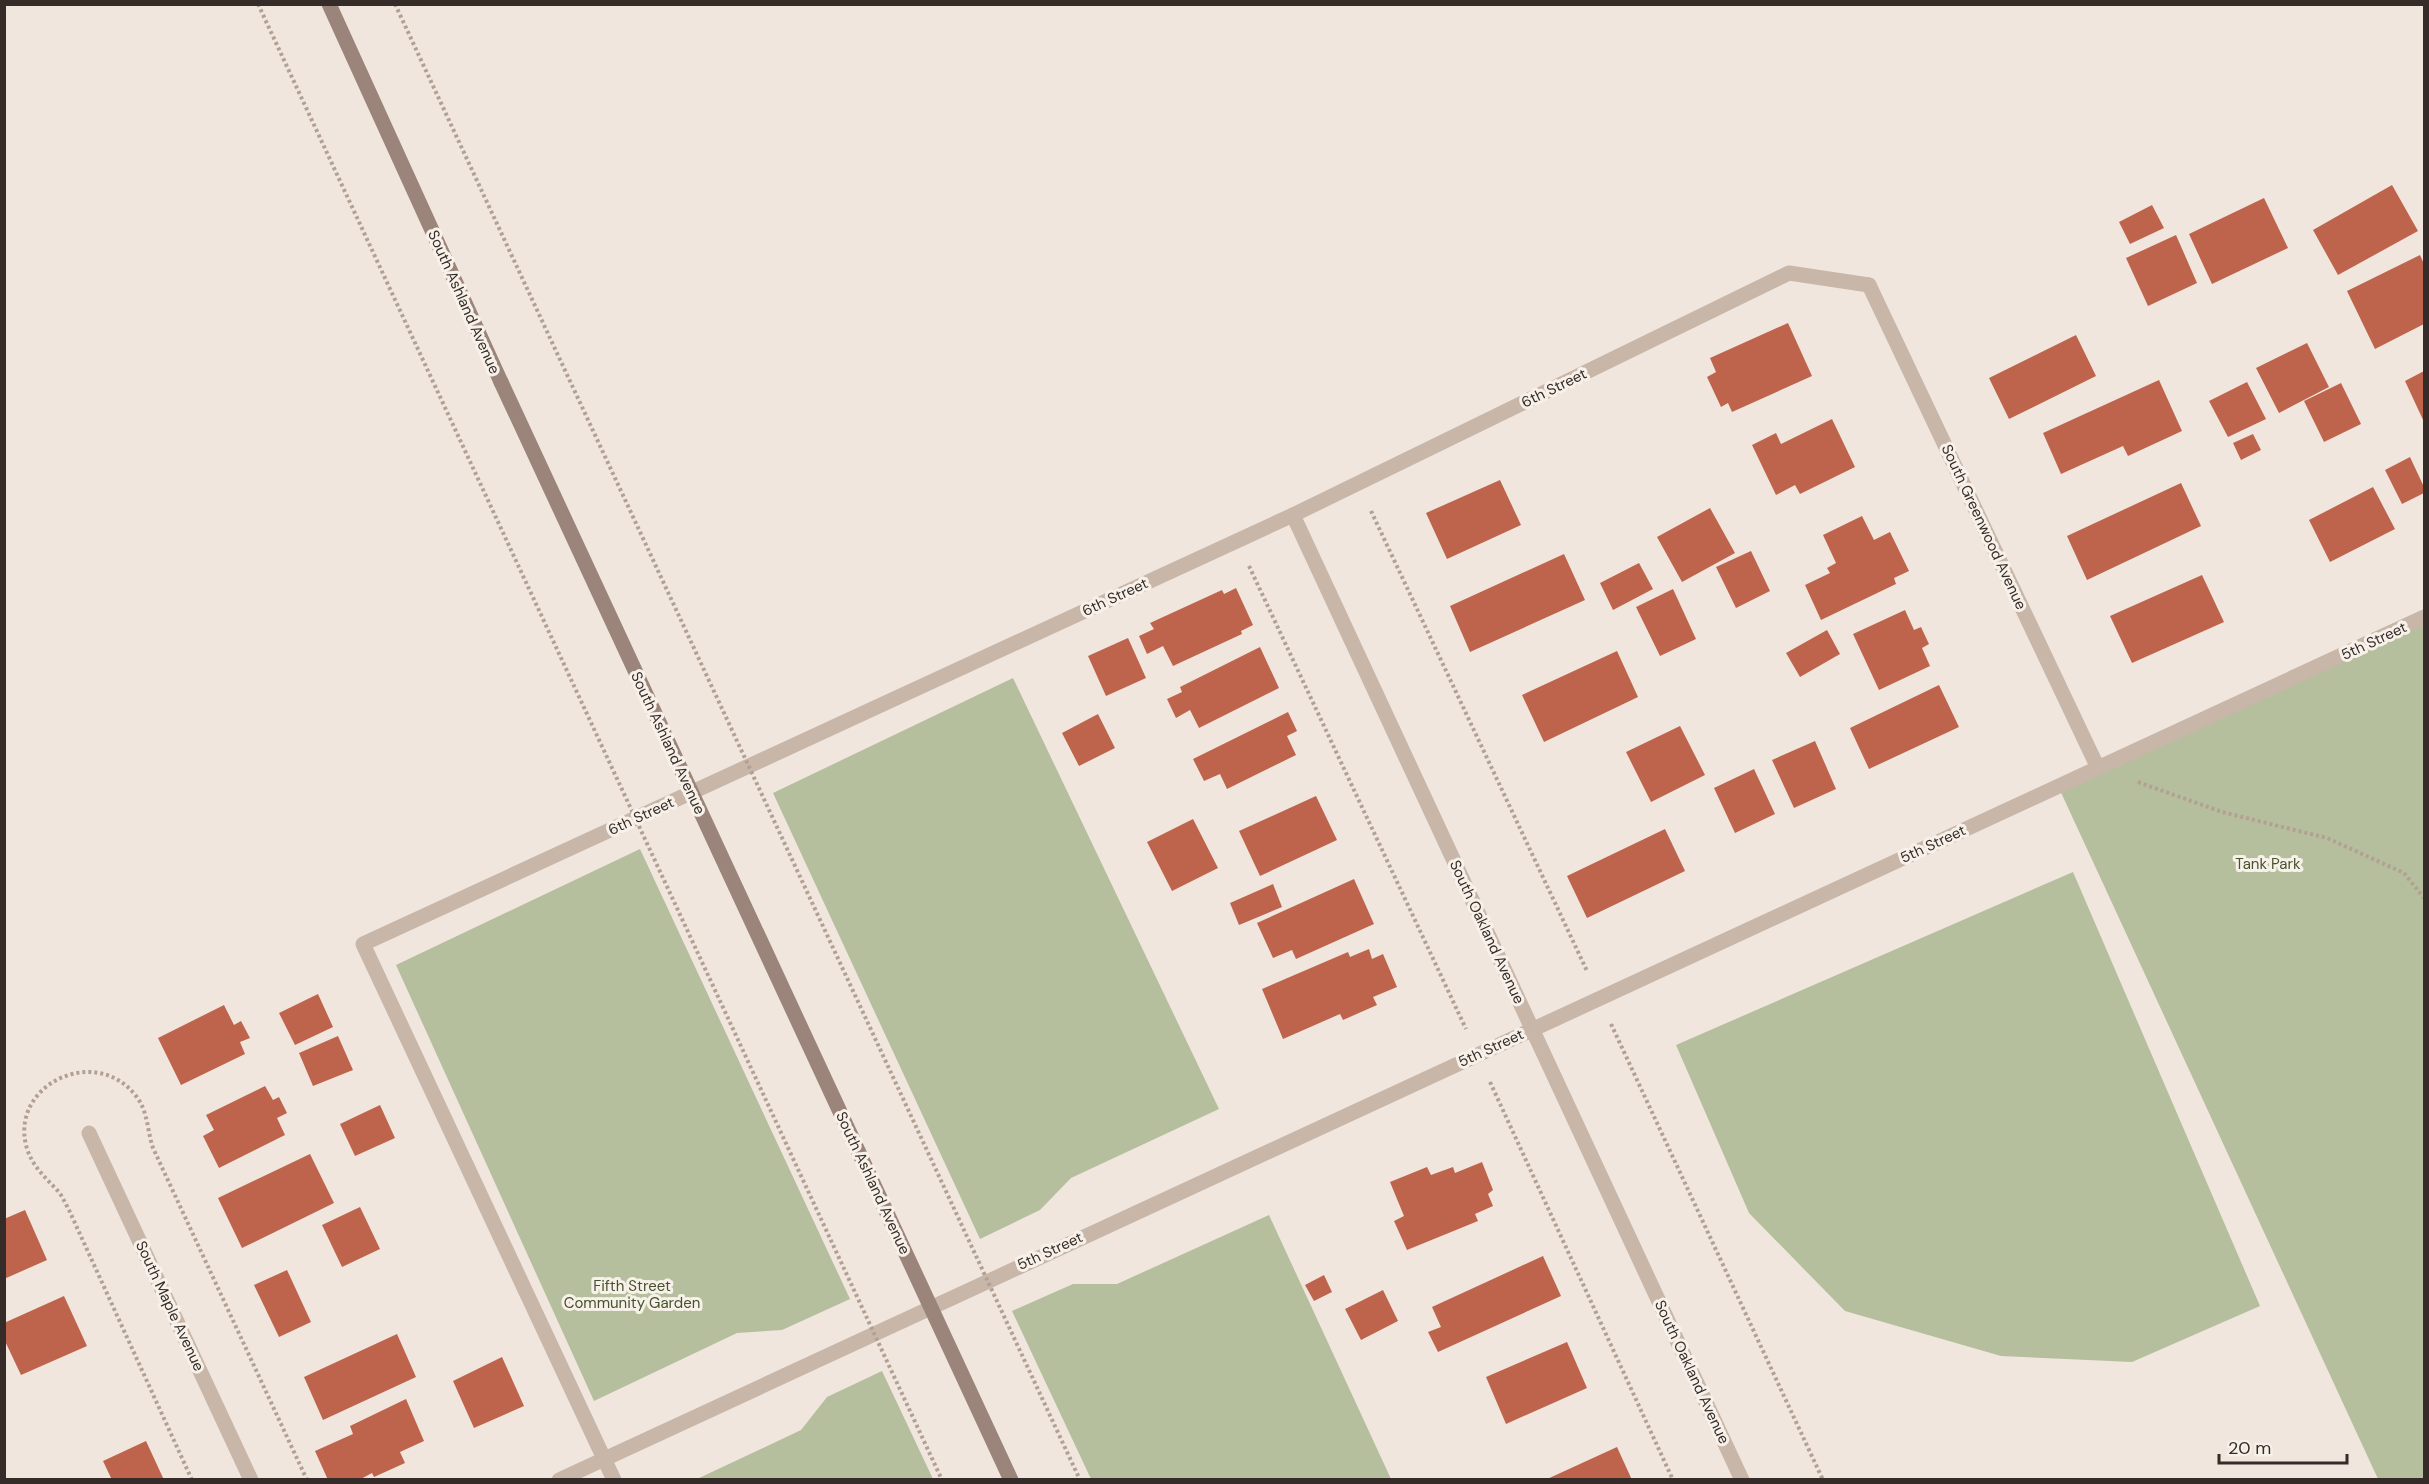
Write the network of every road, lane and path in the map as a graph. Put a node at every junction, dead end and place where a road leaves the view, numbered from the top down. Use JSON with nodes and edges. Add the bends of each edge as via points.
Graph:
{"nodes":[{"id":1,"x":258,"y":4,"type":"edge"},
{"id":2,"x":329,"y":4,"type":"edge"},
{"id":3,"x":395,"y":4,"type":"edge"},
{"id":4,"x":1869,"y":285,"type":"joint"},
{"id":5,"x":1293,"y":514,"type":"junction"},
{"id":6,"x":1237,"y":541,"type":"junction"},
{"id":7,"x":2424,"y":617,"type":"edge"},
{"id":8,"x":2098,"y":768,"type":"junction"},
{"id":9,"x":2424,"y":898,"type":"edge"},
{"id":10,"x":1532,"y":1029,"type":"junction"},
{"id":11,"x":1477,"y":1054,"type":"junction"},
{"id":12,"x":89,"y":1133,"type":"dead end"},
{"id":13,"x":603,"y":1457,"type":"junction"},
{"id":14,"x":251,"y":1479,"type":"edge"},
{"id":15,"x":559,"y":1479,"type":"edge"},
{"id":16,"x":614,"y":1479,"type":"edge"},
{"id":17,"x":942,"y":1479,"type":"edge"},
{"id":18,"x":1011,"y":1479,"type":"edge"},
{"id":19,"x":1080,"y":1479,"type":"edge"},
{"id":20,"x":1673,"y":1479,"type":"edge"},
{"id":21,"x":1742,"y":1479,"type":"edge"}],
"edges":[{"from":1,"to":17,"type":"path","bridge":true},
{"from":2,"to":18,"type":"main road","name":"South Ashland Avenue","bridge":true},
{"from":3,"to":19,"type":"path","bridge":true},
{"from":4,"to":5,"type":"street","name":"6th Street","via":[[1789,273]]},
{"from":4,"to":8,"type":"street","name":"South Greenwood Avenue"},
{"from":5,"to":6,"type":"street","name":"6th Street"},
{"from":5,"to":10,"type":"street","name":"South Oakland Avenue"},
{"from":6,"to":11,"type":"path"},
{"from":6,"to":13,"type":"street","name":"6th Street","via":[[363,944]]},
{"from":7,"to":8,"type":"street","name":"5th Street"},
{"from":8,"to":9,"type":"path","via":[[2222,812],[2327,838],[2404,873]]},
{"from":8,"to":10,"type":"street","name":"5th Street"},
{"from":10,"to":11,"type":"street","name":"5th Street"},
{"from":10,"to":21,"type":"street","name":"South Oakland Avenue"},
{"from":11,"to":13,"type":"street","name":"5th Street"},
{"from":11,"to":20,"type":"path"},
{"from":12,"to":14,"type":"street","name":"South Maple Avenue"},
{"from":13,"to":15,"type":"street","name":"5th Street"},
{"from":13,"to":16,"type":"street"}]}
